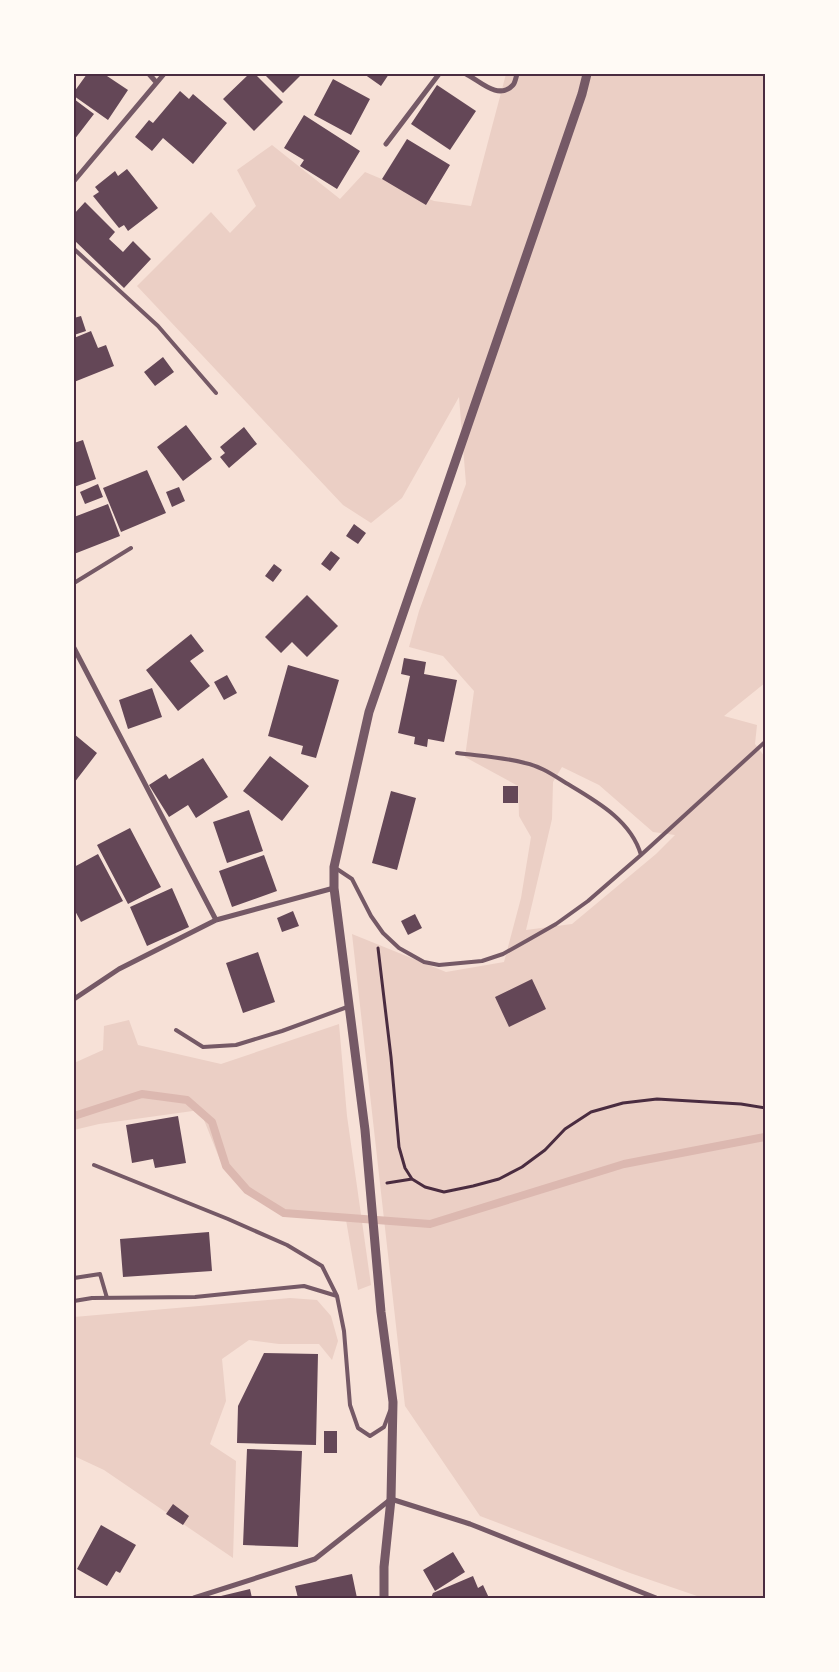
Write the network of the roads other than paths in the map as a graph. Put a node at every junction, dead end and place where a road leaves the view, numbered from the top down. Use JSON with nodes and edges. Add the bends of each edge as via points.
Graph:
{"nodes":[{"id":1,"x":149,"y":74,"type":"edge"},
{"id":2,"x":164,"y":74,"type":"edge"},
{"id":3,"x":438,"y":74,"type":"edge"},
{"id":4,"x":466,"y":74,"type":"edge"},
{"id":5,"x":517,"y":74,"type":"edge"},
{"id":6,"x":587,"y":74,"type":"edge"},
{"id":7,"x":156,"y":82,"type":"junction"},
{"id":8,"x":386,"y":144,"type":"dead end"},
{"id":9,"x":74,"y":181,"type":"edge"},
{"id":10,"x":74,"y":250,"type":"edge"},
{"id":11,"x":216,"y":393,"type":"dead end"},
{"id":12,"x":131,"y":548,"type":"dead end"},
{"id":13,"x":74,"y":583,"type":"edge"},
{"id":14,"x":74,"y":648,"type":"edge"},
{"id":15,"x":765,"y":742,"type":"edge"},
{"id":16,"x":457,"y":753,"type":"dead end"},
{"id":17,"x":641,"y":856,"type":"junction"},
{"id":18,"x":334,"y":867,"type":"junction"},
{"id":19,"x":334,"y":888,"type":"junction"},
{"id":20,"x":216,"y":920,"type":"junction"},
{"id":21,"x":74,"y":999,"type":"edge"},
{"id":22,"x":350,"y":1006,"type":"junction"},
{"id":23,"x":176,"y":1030,"type":"dead end"},
{"id":24,"x":94,"y":1165,"type":"dead end"},
{"id":25,"x":74,"y":1278,"type":"edge"},
{"id":26,"x":337,"y":1296,"type":"junction"},
{"id":27,"x":107,"y":1298,"type":"junction"},
{"id":28,"x":74,"y":1301,"type":"edge"},
{"id":29,"x":393,"y":1402,"type":"junction"},
{"id":30,"x":391,"y":1500,"type":"junction"},
{"id":31,"x":194,"y":1598,"type":"edge"},
{"id":32,"x":384,"y":1598,"type":"edge"},
{"id":33,"x":656,"y":1598,"type":"edge"}],
"edges":[{"from":1,"to":7,"type":"street"},
{"from":2,"to":7,"type":"street"},
{"from":3,"to":8,"type":"street"},
{"from":4,"to":5,"type":"street","via":[[492,90],[502,91],[513,85]]},
{"from":6,"to":18,"type":"street","via":[[369,712]]},
{"from":7,"to":9,"type":"street"},
{"from":10,"to":11,"type":"lane","via":[[158,326]]},
{"from":12,"to":13,"type":"lane"},
{"from":14,"to":20,"type":"street"},
{"from":15,"to":17,"type":"lane"},
{"from":16,"to":17,"type":"lane","via":[[541,768],[610,812],[633,837]]},
{"from":17,"to":18,"type":"lane","via":[[556,924],[503,954],[482,962],[439,965],[424,962],[399,948],[383,934],[352,879]]},
{"from":18,"to":19,"type":"street"},
{"from":19,"to":20,"type":"street"},
{"from":19,"to":22,"type":"street"},
{"from":20,"to":21,"type":"street","via":[[119,969]]},
{"from":22,"to":23,"type":"lane","via":[[236,1045],[203,1047]]},
{"from":22,"to":29,"type":"street"},
{"from":24,"to":26,"type":"lane","via":[[287,1245],[322,1266]]},
{"from":25,"to":27,"type":"lane","via":[[100,1274]]},
{"from":26,"to":27,"type":"lane","via":[[304,1286],[195,1297]]},
{"from":26,"to":29,"type":"lane","via":[[344,1331],[350,1404],[358,1428],[370,1436],[384,1427]]},
{"from":27,"to":28,"type":"lane"},
{"from":29,"to":30,"type":"street"},
{"from":30,"to":31,"type":"street","via":[[315,1558]]},
{"from":30,"to":32,"type":"street"},
{"from":30,"to":33,"type":"street","via":[[470,1524]]}]}
